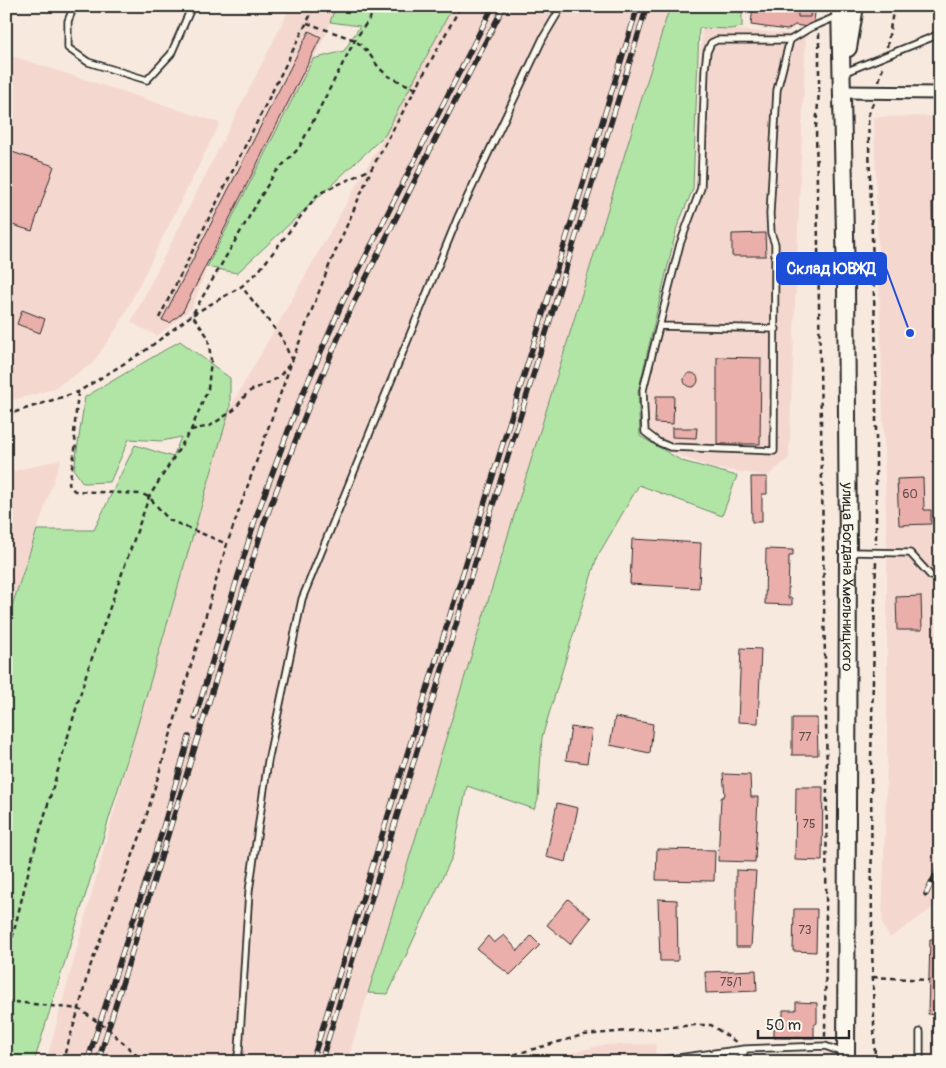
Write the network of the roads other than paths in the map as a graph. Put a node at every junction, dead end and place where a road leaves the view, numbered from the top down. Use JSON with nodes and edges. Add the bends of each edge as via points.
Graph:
{"nodes":[{"id":1,"x":74,"y":6,"type":"edge"},
{"id":2,"x":192,"y":6,"type":"edge"},
{"id":3,"x":562,"y":6,"type":"edge"},
{"id":4,"x":855,"y":6,"type":"edge"},
{"id":5,"x":840,"y":11,"type":"edge"},
{"id":6,"x":940,"y":34,"type":"edge"},
{"id":7,"x":790,"y":40,"type":"junction"},
{"id":8,"x":845,"y":72,"type":"junction"},
{"id":9,"x":843,"y":92,"type":"junction"},
{"id":10,"x":940,"y":93,"type":"edge"},
{"id":11,"x":660,"y":326,"type":"junction"},
{"id":12,"x":776,"y":329,"type":"junction"},
{"id":13,"x":848,"y":552,"type":"junction"},
{"id":14,"x":940,"y":576,"type":"edge"},
{"id":15,"x":920,"y":1032,"type":"dead end"},
{"id":16,"x":745,"y":1049,"type":"junction"},
{"id":17,"x":846,"y":1058,"type":"edge"},
{"id":18,"x":236,"y":1062,"type":"edge"},
{"id":19,"x":648,"y":1062,"type":"edge"},
{"id":20,"x":722,"y":1062,"type":"edge"},
{"id":21,"x":741,"y":1062,"type":"edge"},
{"id":22,"x":920,"y":1062,"type":"edge"}],
"edges":[{"from":1,"to":2,"type":"lane","via":[[68,21],[68,48],[88,62],[147,80],[172,54]]},
{"from":3,"to":18,"type":"lane","via":[[458,217],[302,599],[268,761],[249,891]]},
{"from":4,"to":8,"type":"main road"},
{"from":5,"to":7,"type":"lane"},
{"from":5,"to":9,"type":"main road"},
{"from":6,"to":8,"type":"lane"},
{"from":7,"to":11,"type":"lane","via":[[717,40],[711,43],[703,92],[701,188],[680,244]]},
{"from":7,"to":12,"type":"lane","via":[[777,90],[770,214],[775,244]]},
{"from":8,"to":9,"type":"main road"},
{"from":9,"to":10,"type":"street"},
{"from":9,"to":13,"type":"main road","name":"улица Богдана Хмельницкого"},
{"from":11,"to":12,"type":"lane"},
{"from":11,"to":12,"type":"lane","via":[[643,390],[645,432],[670,447],[774,451]]},
{"from":13,"to":14,"type":"lane","via":[[910,553],[931,576]]},
{"from":13,"to":17,"type":"main road","name":"улица Богдана Хмельницкого"},
{"from":15,"to":22,"type":"lane"},
{"from":16,"to":17,"type":"lane","via":[[825,1046]]},
{"from":16,"to":19,"type":"lane"},
{"from":16,"to":20,"type":"lane"},
{"from":16,"to":21,"type":"lane"}]}
